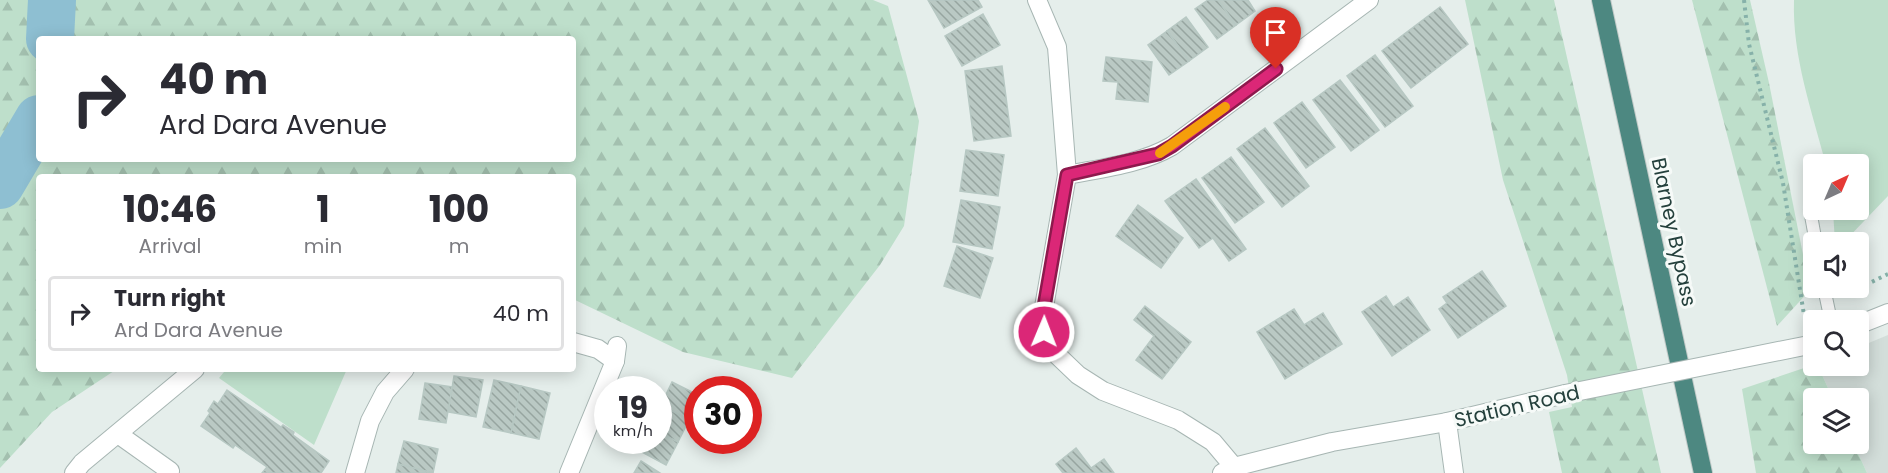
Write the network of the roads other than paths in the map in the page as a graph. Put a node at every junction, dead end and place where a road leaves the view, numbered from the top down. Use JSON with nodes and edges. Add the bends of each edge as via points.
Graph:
{"nodes":[{"id":1,"x":1037,"y":0,"type":"edge"},
{"id":2,"x":1369,"y":0,"type":"edge"},
{"id":3,"x":1600,"y":0,"type":"edge"},
{"id":4,"x":1067,"y":175,"type":"junction"},
{"id":5,"x":1888,"y":313,"type":"edge"},
{"id":6,"x":1869,"y":321,"type":"edge"},
{"id":7,"x":576,"y":343,"type":"edge"},
{"id":8,"x":1803,"y":346,"type":"edge"},
{"id":9,"x":191,"y":372,"type":"edge"},
{"id":10,"x":402,"y":372,"type":"edge"},
{"id":11,"x":1448,"y":422,"type":"junction"},
{"id":12,"x":118,"y":434,"type":"junction"},
{"id":13,"x":1228,"y":470,"type":"edge"},
{"id":14,"x":170,"y":471,"type":"dead end"},
{"id":15,"x":74,"y":473,"type":"edge"},
{"id":16,"x":355,"y":473,"type":"edge"},
{"id":17,"x":570,"y":473,"type":"edge"},
{"id":18,"x":1454,"y":473,"type":"edge"},
{"id":19,"x":1703,"y":473,"type":"edge"}],
"edges":[{"from":1,"to":4,"type":"street","via":[[1057,47]]},
{"from":2,"to":4,"type":"street","via":[[1172,146],[1158,154]]},
{"from":3,"to":19,"type":"highway","name":"Blarney Bypass"},
{"from":4,"to":13,"type":"street","via":[[1044,307],[1044,332],[1055,353],[1103,391],[1178,420],[1213,442]]},
{"from":5,"to":6,"type":"street"},
{"from":7,"to":17,"type":"street","via":[[616,353]]},
{"from":8,"to":11,"type":"street","name":"Station Road","bridge":true},
{"from":9,"to":12,"type":"street"},
{"from":10,"to":16,"type":"street","via":[[385,392],[370,421]]},
{"from":11,"to":13,"type":"street","name":"Station Road","via":[[1332,442]]},
{"from":11,"to":18,"type":"street"},
{"from":12,"to":14,"type":"street"},
{"from":12,"to":15,"type":"street"}]}
